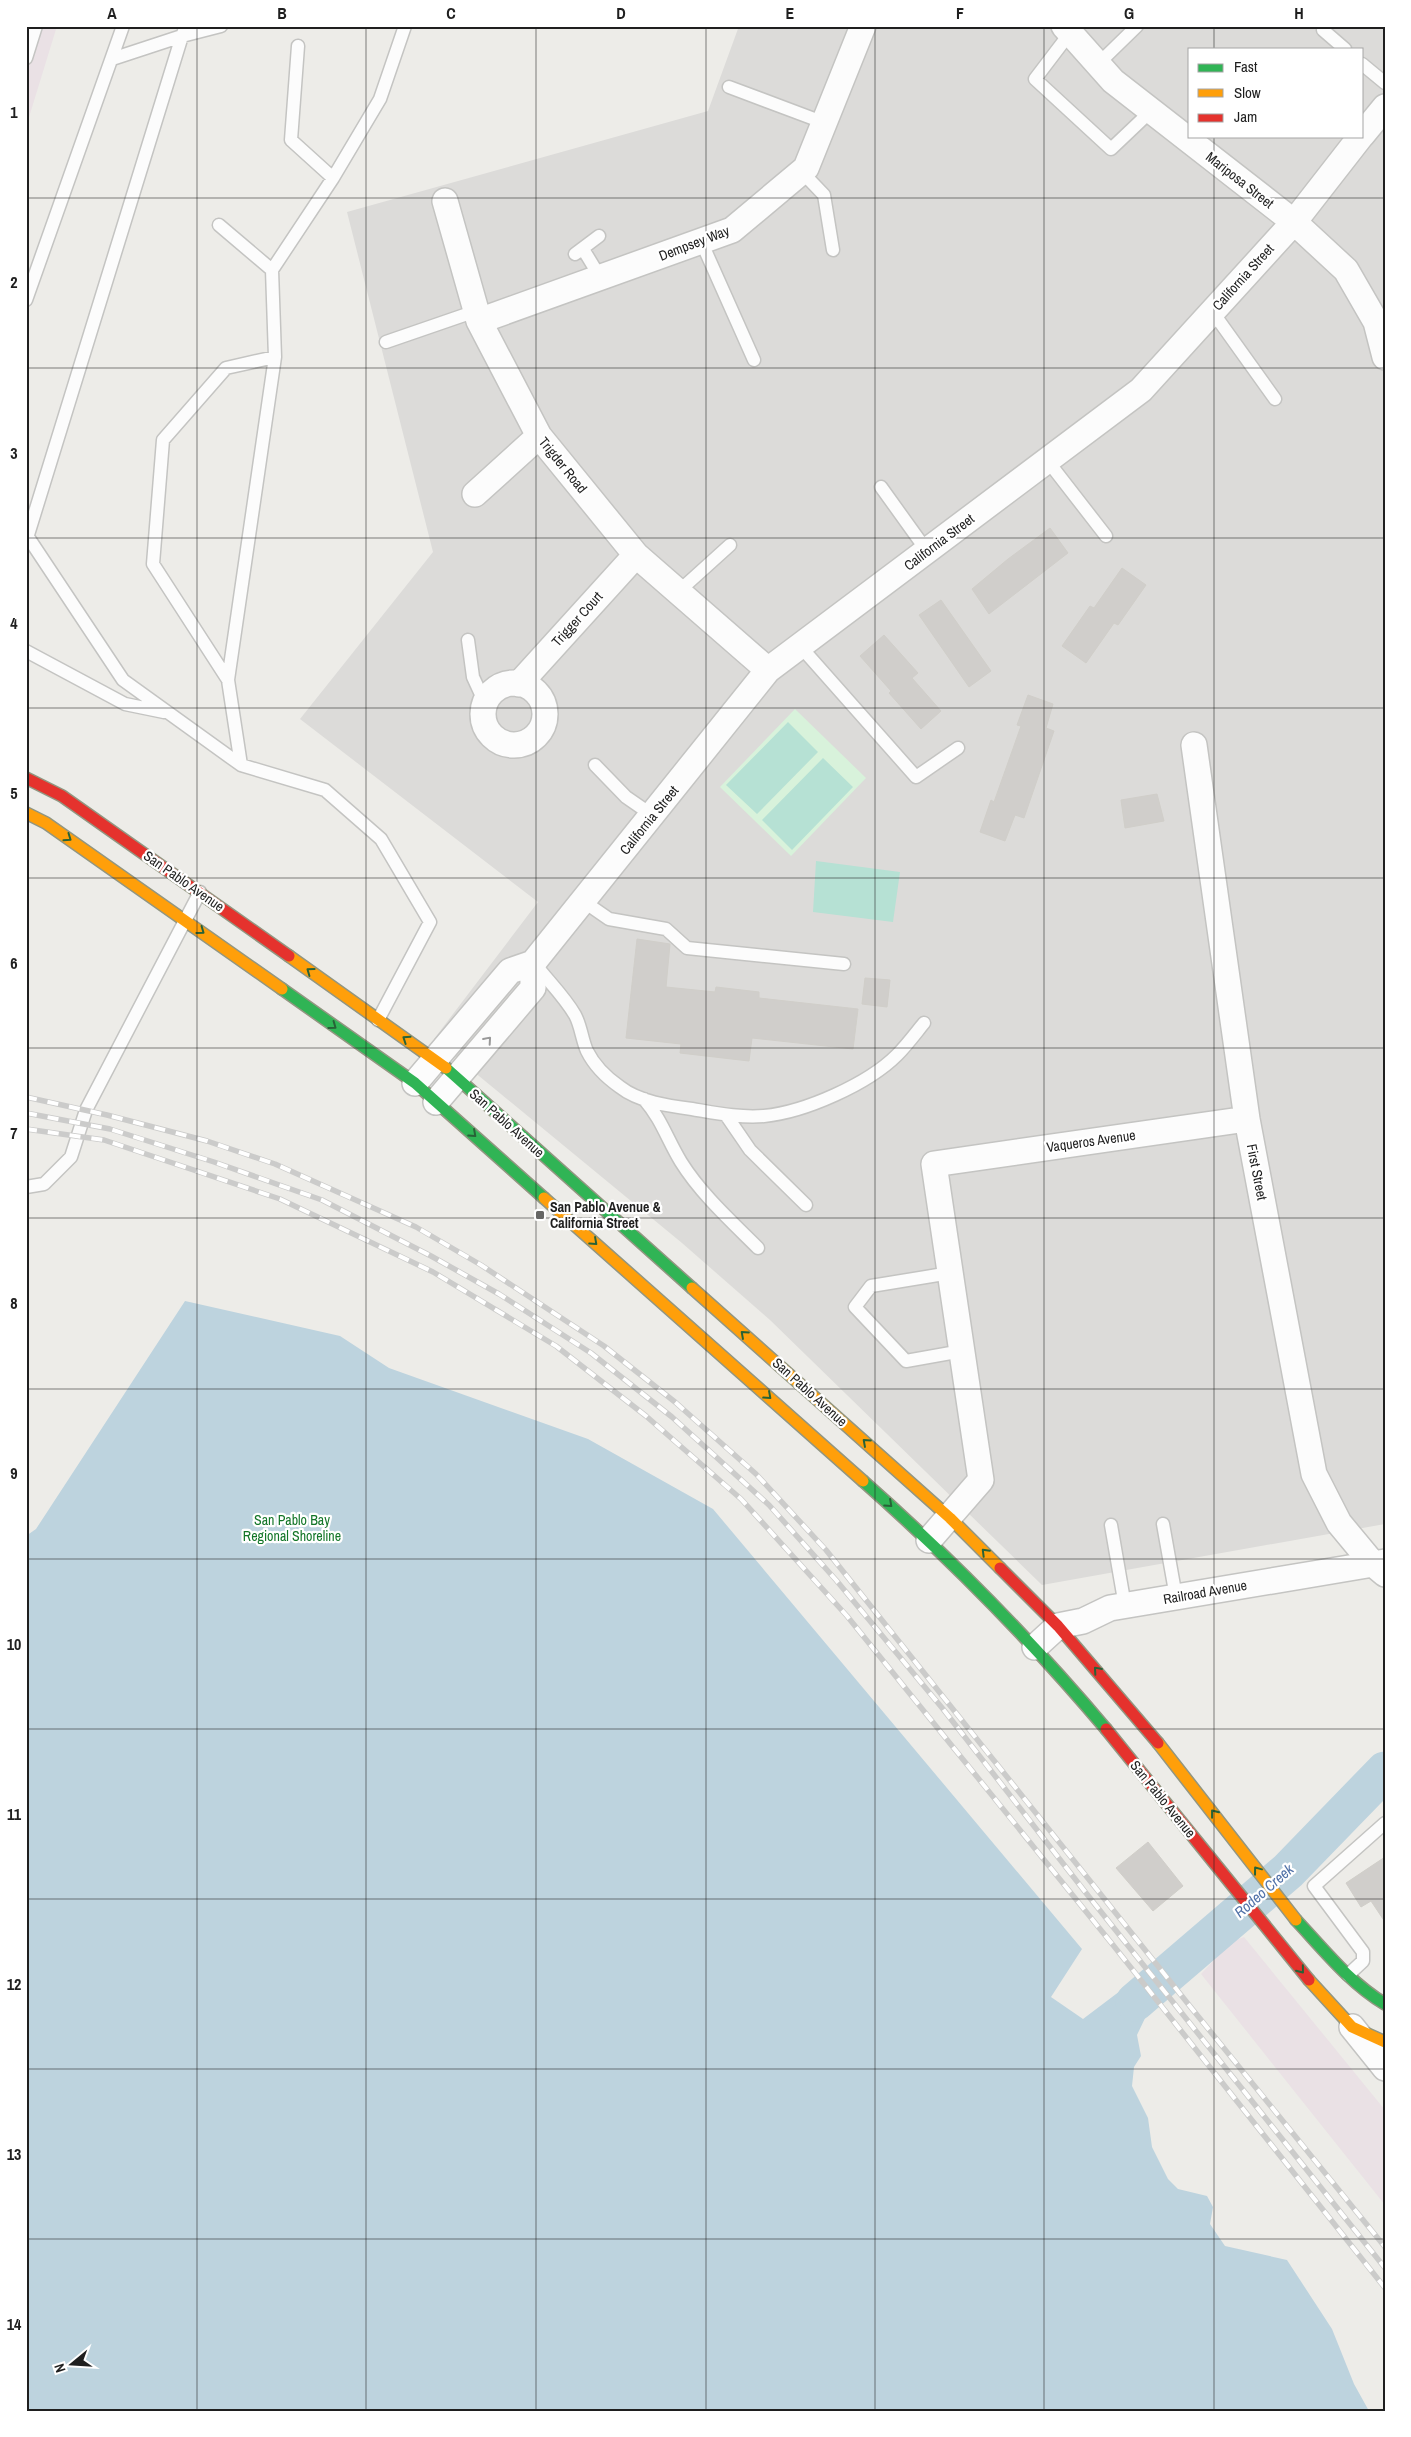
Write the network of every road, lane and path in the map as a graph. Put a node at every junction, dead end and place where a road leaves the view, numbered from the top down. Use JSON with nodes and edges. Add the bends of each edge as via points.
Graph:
{"nodes":[{"id":1,"x":36,"y":26,"type":"edge"},
{"id":2,"x":123,"y":26,"type":"edge"},
{"id":3,"x":221,"y":26,"type":"edge"},
{"id":4,"x":405,"y":26,"type":"edge"},
{"id":5,"x":863,"y":26,"type":"edge"},
{"id":6,"x":1137,"y":26,"type":"edge"},
{"id":7,"x":1067,"y":30,"type":"edge"},
{"id":8,"x":1323,"y":30,"type":"dead end"},
{"id":9,"x":184,"y":31,"type":"edge"},
{"id":10,"x":298,"y":46,"type":"dead end"},
{"id":11,"x":1343,"y":48,"type":"edge"},
{"id":12,"x":26,"y":58,"type":"edge"},
{"id":13,"x":112,"y":58,"type":"junction"},
{"id":14,"x":1098,"y":64,"type":"junction"},
{"id":15,"x":1364,"y":66,"type":"edge"},
{"id":16,"x":1385,"y":83,"type":"edge"},
{"id":17,"x":729,"y":87,"type":"dead end"},
{"id":18,"x":1385,"y":107,"type":"edge"},
{"id":19,"x":1151,"y":111,"type":"junction"},
{"id":20,"x":824,"y":123,"type":"junction"},
{"id":21,"x":1364,"y":133,"type":"edge"},
{"id":22,"x":1360,"y":138,"type":"edge"},
{"id":23,"x":802,"y":172,"type":"junction"},
{"id":24,"x":333,"y":178,"type":"junction"},
{"id":25,"x":445,"y":201,"type":"dead end"},
{"id":26,"x":1294,"y":222,"type":"junction"},
{"id":27,"x":218,"y":226,"type":"dead end"},
{"id":28,"x":599,"y":236,"type":"dead end"},
{"id":29,"x":701,"y":241,"type":"junction"},
{"id":30,"x":833,"y":250,"type":"dead end"},
{"id":31,"x":272,"y":270,"type":"junction"},
{"id":32,"x":600,"y":277,"type":"junction"},
{"id":33,"x":26,"y":300,"type":"edge"},
{"id":34,"x":1212,"y":311,"type":"junction"},
{"id":35,"x":477,"y":316,"type":"junction"},
{"id":36,"x":386,"y":342,"type":"dead end"},
{"id":37,"x":275,"y":357,"type":"junction"},
{"id":38,"x":1385,"y":357,"type":"edge"},
{"id":39,"x":754,"y":360,"type":"dead end"},
{"id":40,"x":1275,"y":399,"type":"dead end"},
{"id":41,"x":539,"y":436,"type":"junction"},
{"id":42,"x":1047,"y":460,"type":"junction"},
{"id":43,"x":881,"y":487,"type":"dead end"},
{"id":44,"x":475,"y":494,"type":"dead end"},
{"id":45,"x":27,"y":536,"type":"edge"},
{"id":46,"x":1106,"y":536,"type":"dead end"},
{"id":47,"x":730,"y":545,"type":"dead end"},
{"id":48,"x":927,"y":551,"type":"junction"},
{"id":49,"x":636,"y":555,"type":"junction"},
{"id":50,"x":678,"y":592,"type":"junction"},
{"id":51,"x":468,"y":640,"type":"dead end"},
{"id":52,"x":800,"y":646,"type":"junction"},
{"id":53,"x":26,"y":651,"type":"edge"},
{"id":54,"x":768,"y":670,"type":"junction"},
{"id":55,"x":228,"y":680,"type":"junction"},
{"id":56,"x":519,"y":684,"type":"junction"},
{"id":57,"x":485,"y":703,"type":"junction"},
{"id":58,"x":168,"y":713,"type":"junction"},
{"id":59,"x":1194,"y":745,"type":"dead end"},
{"id":60,"x":958,"y":748,"type":"dead end"},
{"id":61,"x":241,"y":764,"type":"junction"},
{"id":62,"x":595,"y":766,"type":"dead end"},
{"id":63,"x":26,"y":778,"type":"edge"},
{"id":64,"x":26,"y":813,"type":"edge"},
{"id":65,"x":652,"y":815,"type":"junction"},
{"id":66,"x":200,"y":892,"type":"junction"},
{"id":67,"x":583,"y":901,"type":"junction"},
{"id":68,"x":186,"y":920,"type":"junction"},
{"id":69,"x":533,"y":962,"type":"junction"},
{"id":70,"x":844,"y":964,"type":"dead end"},
{"id":71,"x":378,"y":1020,"type":"junction"},
{"id":72,"x":924,"y":1023,"type":"dead end"},
{"id":73,"x":434,"y":1058,"type":"junction"},
{"id":74,"x":456,"y":1077,"type":"junction"},
{"id":75,"x":415,"y":1083,"type":"junction"},
{"id":76,"x":644,"y":1099,"type":"junction"},
{"id":77,"x":436,"y":1102,"type":"junction"},
{"id":78,"x":726,"y":1115,"type":"junction"},
{"id":79,"x":1247,"y":1119,"type":"junction"},
{"id":80,"x":26,"y":1187,"type":"edge"},
{"id":81,"x":806,"y":1205,"type":"dead end"},
{"id":82,"x":758,"y":1248,"type":"dead end"},
{"id":83,"x":950,"y":1273,"type":"junction"},
{"id":84,"x":962,"y":1351,"type":"junction"},
{"id":85,"x":950,"y":1518,"type":"junction"},
{"id":86,"x":1163,"y":1524,"type":"dead end"},
{"id":87,"x":1111,"y":1525,"type":"dead end"},
{"id":88,"x":929,"y":1540,"type":"junction"},
{"id":89,"x":1381,"y":1567,"type":"edge"},
{"id":90,"x":1176,"y":1597,"type":"junction"},
{"id":91,"x":1125,"y":1606,"type":"junction"},
{"id":92,"x":1058,"y":1626,"type":"junction"},
{"id":93,"x":1035,"y":1647,"type":"junction"},
{"id":94,"x":1385,"y":1823,"type":"edge"},
{"id":95,"x":1348,"y":1975,"type":"junction"},
{"id":96,"x":1385,"y":2004,"type":"edge"},
{"id":97,"x":1352,"y":2026,"type":"junction"},
{"id":98,"x":1385,"y":2042,"type":"edge"},
{"id":99,"x":1385,"y":2068,"type":"edge"}],
"edges":[{"from":1,"to":12,"type":"lane"},
{"from":2,"to":13,"type":"lane"},
{"from":3,"to":9,"type":"lane"},
{"from":4,"to":24,"type":"lane","via":[[380,99]]},
{"from":5,"to":20,"type":"street","name":"Dempsey Way"},
{"from":6,"to":14,"type":"lane"},
{"from":7,"to":14,"type":"street","name":"Mariposa Street"},
{"from":7,"to":19,"type":"lane","via":[[1035,79],[1111,149]]},
{"from":8,"to":11,"type":"lane"},
{"from":9,"to":13,"type":"lane"},
{"from":9,"to":45,"type":"lane"},
{"from":10,"to":24,"type":"lane","via":[[291,140]]},
{"from":13,"to":33,"type":"lane"},
{"from":14,"to":19,"type":"street","name":"Mariposa Street","via":[[1113,81]]},
{"from":15,"to":16,"type":"lane"},
{"from":17,"to":20,"type":"lane"},
{"from":18,"to":21,"type":"street","name":"California Street"},
{"from":19,"to":26,"type":"street","name":"Mariposa Street"},
{"from":20,"to":23,"type":"street","name":"Dempsey Way"},
{"from":22,"to":26,"type":"street","name":"California Street"},
{"from":23,"to":29,"type":"street","name":"Dempsey Way","via":[[732,230]]},
{"from":23,"to":30,"type":"lane","via":[[824,195]]},
{"from":24,"to":31,"type":"lane"},
{"from":25,"to":35,"type":"street","name":"Trigder Road"},
{"from":26,"to":34,"type":"street","name":"California Street"},
{"from":26,"to":38,"type":"street","name":"Mariposa Street","via":[[1346,270],[1376,322]]},
{"from":27,"to":31,"type":"lane"},
{"from":28,"to":32,"type":"lane","via":[[579,251]]},
{"from":29,"to":32,"type":"street","name":"Dempsey Way"},
{"from":29,"to":39,"type":"lane"},
{"from":31,"to":37,"type":"lane"},
{"from":32,"to":35,"type":"street","name":"Dempsey Way"},
{"from":34,"to":40,"type":"lane"},
{"from":34,"to":42,"type":"street","name":"California Street","via":[[1141,390]]},
{"from":35,"to":36,"type":"lane"},
{"from":35,"to":41,"type":"street","name":"Trigder Road"},
{"from":37,"to":55,"type":"lane"},
{"from":37,"to":55,"type":"lane","via":[[226,368],[164,440],[153,564]]},
{"from":41,"to":44,"type":"street"},
{"from":41,"to":49,"type":"street","name":"Trigder Road"},
{"from":42,"to":46,"type":"lane"},
{"from":42,"to":48,"type":"street","name":"California Street"},
{"from":43,"to":48,"type":"lane"},
{"from":45,"to":58,"type":"lane","via":[[122,680]]},
{"from":47,"to":50,"type":"lane"},
{"from":48,"to":52,"type":"street","name":"California Street"},
{"from":49,"to":50,"type":"street","name":"Trigder Road"},
{"from":49,"to":56,"type":"street","name":"Trigger Court"},
{"from":50,"to":54,"type":"street","name":"Trigder Road"},
{"from":51,"to":57,"type":"lane","via":[[473,677]]},
{"from":52,"to":54,"type":"street","name":"California Street"},
{"from":52,"to":60,"type":"lane","via":[[916,777]]},
{"from":53,"to":58,"type":"lane","via":[[125,704]]},
{"from":54,"to":65,"type":"street","name":"California Street"},
{"from":55,"to":61,"type":"lane"},
{"from":56,"to":57,"type":"street","via":[[499,687]]},
{"from":56,"to":57,"type":"street","via":[[536,694],[545,712],[540,730],[525,743],[506,744],[489,733],[482,713]]},
{"from":58,"to":61,"type":"lane"},
{"from":59,"to":79,"type":"street","name":"First Street"},
{"from":61,"to":71,"type":"lane","via":[[325,790],[381,839],[430,922]]},
{"from":62,"to":65,"type":"lane","via":[[626,797]]},
{"from":63,"to":66,"type":"main road","name":"San Pablo Avenue","via":[[62,796]]},
{"from":64,"to":68,"type":"main road","name":"San Pablo Avenue","one_way":true,"via":[[46,823]]},
{"from":65,"to":67,"type":"street","name":"California Street"},
{"from":66,"to":68,"type":"lane"},
{"from":71,"to":66,"type":"main road","name":"San Pablo Avenue","one_way":true},
{"from":67,"to":69,"type":"street","name":"California Street"},
{"from":67,"to":70,"type":"lane","via":[[609,919],[666,929],[687,948]]},
{"from":68,"to":75,"type":"main road","name":"San Pablo Avenue","one_way":true},
{"from":68,"to":80,"type":"lane","via":[[86,1110],[70,1157],[44,1184]]},
{"from":69,"to":73,"type":"street","name":"California Street","via":[[510,971]]},
{"from":74,"to":69,"type":"street","one_way":true,"via":[[533,988]]},
{"from":69,"to":76,"type":"lane","via":[[576,1017],[587,1050],[597,1066],[621,1089]]},
{"from":73,"to":71,"type":"main road","name":"San Pablo Avenue","one_way":true},
{"from":72,"to":78,"type":"lane","via":[[896,1056],[874,1072],[820,1101],[763,1116]]},
{"from":73,"to":74,"type":"main road","name":"San Pablo Avenue"},
{"from":73,"to":75,"type":"street","name":"California Street"},
{"from":74,"to":77,"type":"street"},
{"from":85,"to":74,"type":"main road","name":"San Pablo Avenue","one_way":true},
{"from":75,"to":77,"type":"main road","name":"San Pablo Avenue"},
{"from":76,"to":78,"type":"lane"},
{"from":76,"to":82,"type":"lane","via":[[655,1112],[680,1161],[696,1184]]},
{"from":77,"to":88,"type":"main road","name":"San Pablo Avenue","one_way":true},
{"from":78,"to":81,"type":"lane","via":[[750,1150]]},
{"from":79,"to":83,"type":"street","name":"Vaqueros Avenue","via":[[934,1164]]},
{"from":79,"to":89,"type":"street","name":"First Street","via":[[1314,1474],[1339,1524]]},
{"from":83,"to":84,"type":"street"},
{"from":83,"to":84,"type":"lane","via":[[871,1286],[855,1307],[906,1361]]},
{"from":84,"to":85,"type":"street","via":[[981,1480]]},
{"from":85,"to":88,"type":"street"},
{"from":92,"to":85,"type":"main road","name":"San Pablo Avenue","one_way":true},
{"from":86,"to":90,"type":"lane"},
{"from":87,"to":91,"type":"lane"},
{"from":88,"to":93,"type":"main road","name":"San Pablo Avenue"},
{"from":89,"to":90,"type":"street","name":"Railroad Avenue"},
{"from":90,"to":91,"type":"street","name":"Railroad Avenue"},
{"from":91,"to":92,"type":"street","name":"Railroad Avenue"},
{"from":92,"to":93,"type":"street","name":"Railroad Avenue"},
{"from":95,"to":92,"type":"main road","name":"San Pablo Avenue","one_way":true,"via":[[1292,1916],[1152,1734]]},
{"from":93,"to":97,"type":"main road","name":"San Pablo Avenue","one_way":true,"via":[[1125,1752],[1317,1990]]},
{"from":94,"to":95,"type":"lane","via":[[1314,1886],[1363,1952],[1363,1961]]},
{"from":95,"to":96,"type":"main road","name":"San Pablo Avenue","via":[[1368,1994]]},
{"from":97,"to":98,"type":"main road"},
{"from":97,"to":99,"type":"street","name":"San Pablo Avenue"}]}
